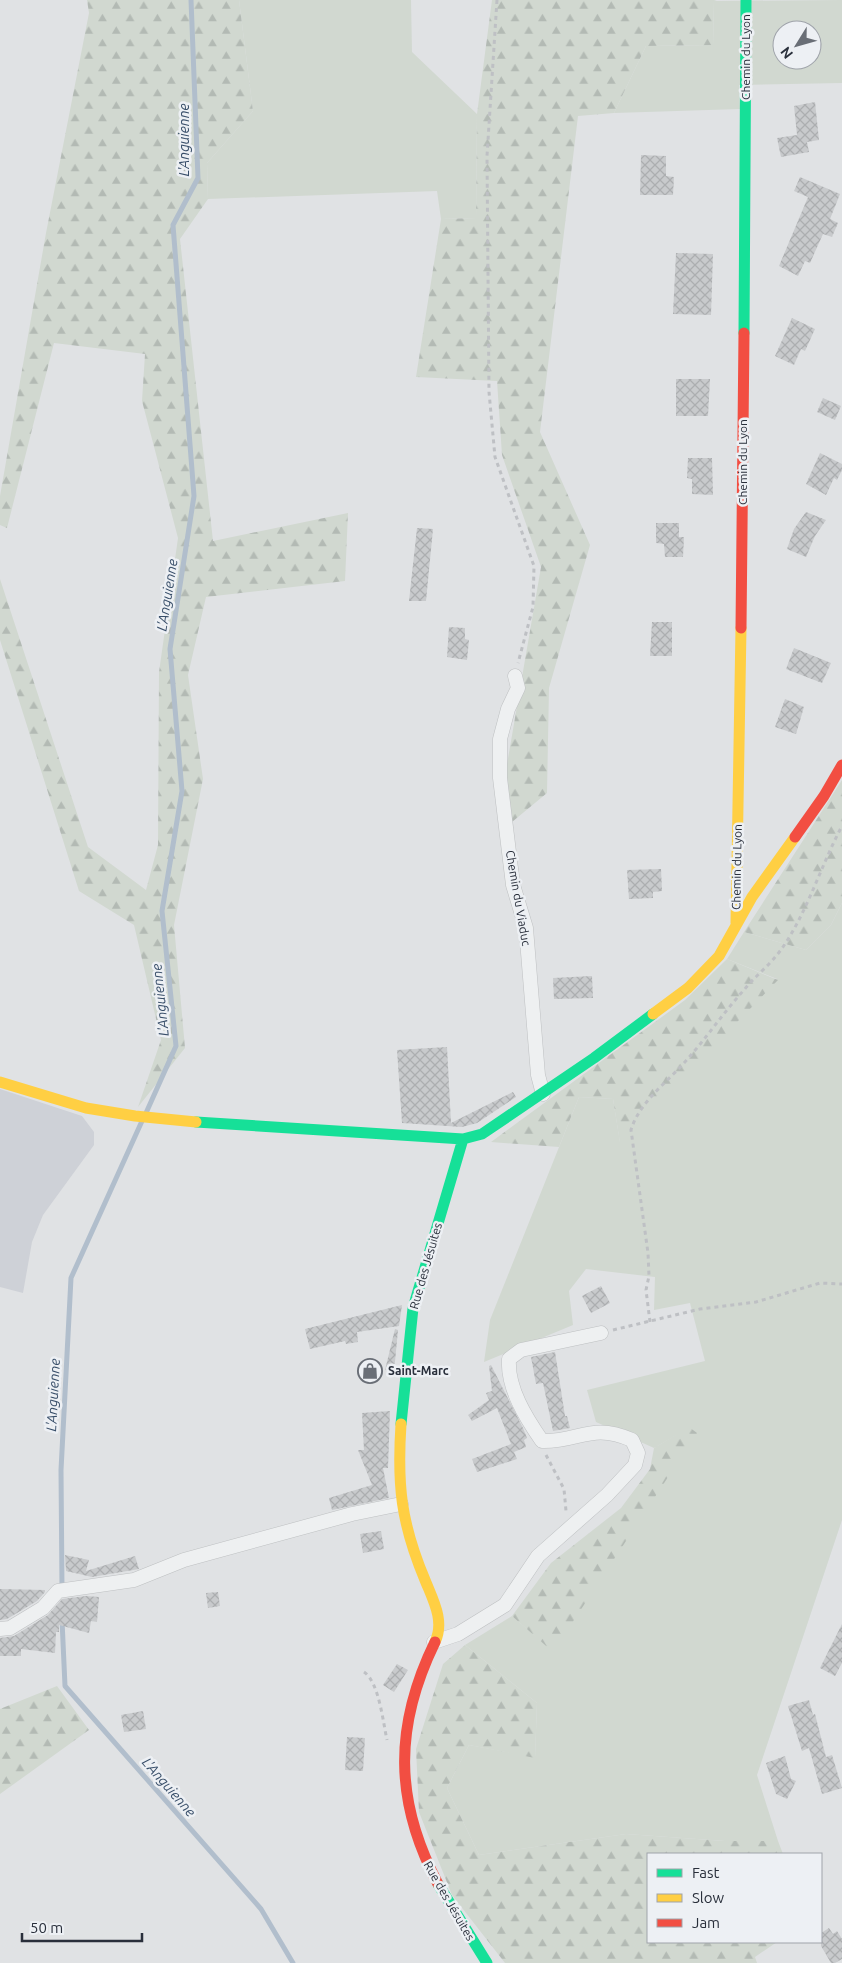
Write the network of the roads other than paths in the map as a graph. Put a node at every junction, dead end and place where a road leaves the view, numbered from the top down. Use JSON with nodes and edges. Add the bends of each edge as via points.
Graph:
{"nodes":[{"id":1,"x":746,"y":0,"type":"edge"},
{"id":2,"x":515,"y":676,"type":"road end"},
{"id":3,"x":842,"y":765,"type":"edge"},
{"id":4,"x":736,"y":924,"type":"junction"},
{"id":5,"x":0,"y":1082,"type":"edge"},
{"id":6,"x":543,"y":1094,"type":"junction"},
{"id":7,"x":463,"y":1139,"type":"junction"},
{"id":8,"x":601,"y":1333,"type":"road end"},
{"id":9,"x":401,"y":1504,"type":"junction"},
{"id":10,"x":0,"y":1629,"type":"edge"},
{"id":11,"x":434,"y":1642,"type":"junction"},
{"id":12,"x":487,"y":1963,"type":"edge"}],
"edges":[{"from":1,"to":4,"type":"street","name":"Chemin du Lyon","via":[[743,576]]},
{"from":2,"to":6,"type":"street","name":"Chemin du Viaduc","via":[[518,688],[500,739],[500,778],[514,885],[526,928],[538,1075]]},
{"from":3,"to":4,"type":"street"},
{"from":4,"to":6,"type":"street","via":[[719,956],[688,988]]},
{"from":5,"to":7,"type":"street","via":[[86,1108],[150,1118]]},
{"from":6,"to":7,"type":"street","via":[[482,1134]]},
{"from":7,"to":9,"type":"street","name":"Rue des Jésuites","via":[[413,1308],[398,1452]]},
{"from":8,"to":11,"type":"street","via":[[521,1350],[509,1359],[508,1370],[524,1415],[542,1441],[598,1431],[615,1433],[632,1440],[638,1453],[635,1464],[607,1495],[538,1556],[504,1605],[458,1634]]},
{"from":9,"to":10,"type":"street","via":[[352,1514],[184,1560],[134,1580],[63,1590],[43,1608],[10,1628]]},
{"from":9,"to":11,"type":"street","name":"Rue des Jésuites","via":[[410,1545],[438,1613],[438,1633]]},
{"from":11,"to":12,"type":"street","name":"Rue des Jésuites","via":[[419,1674],[403,1751],[407,1802],[424,1857],[450,1906]]}]}
